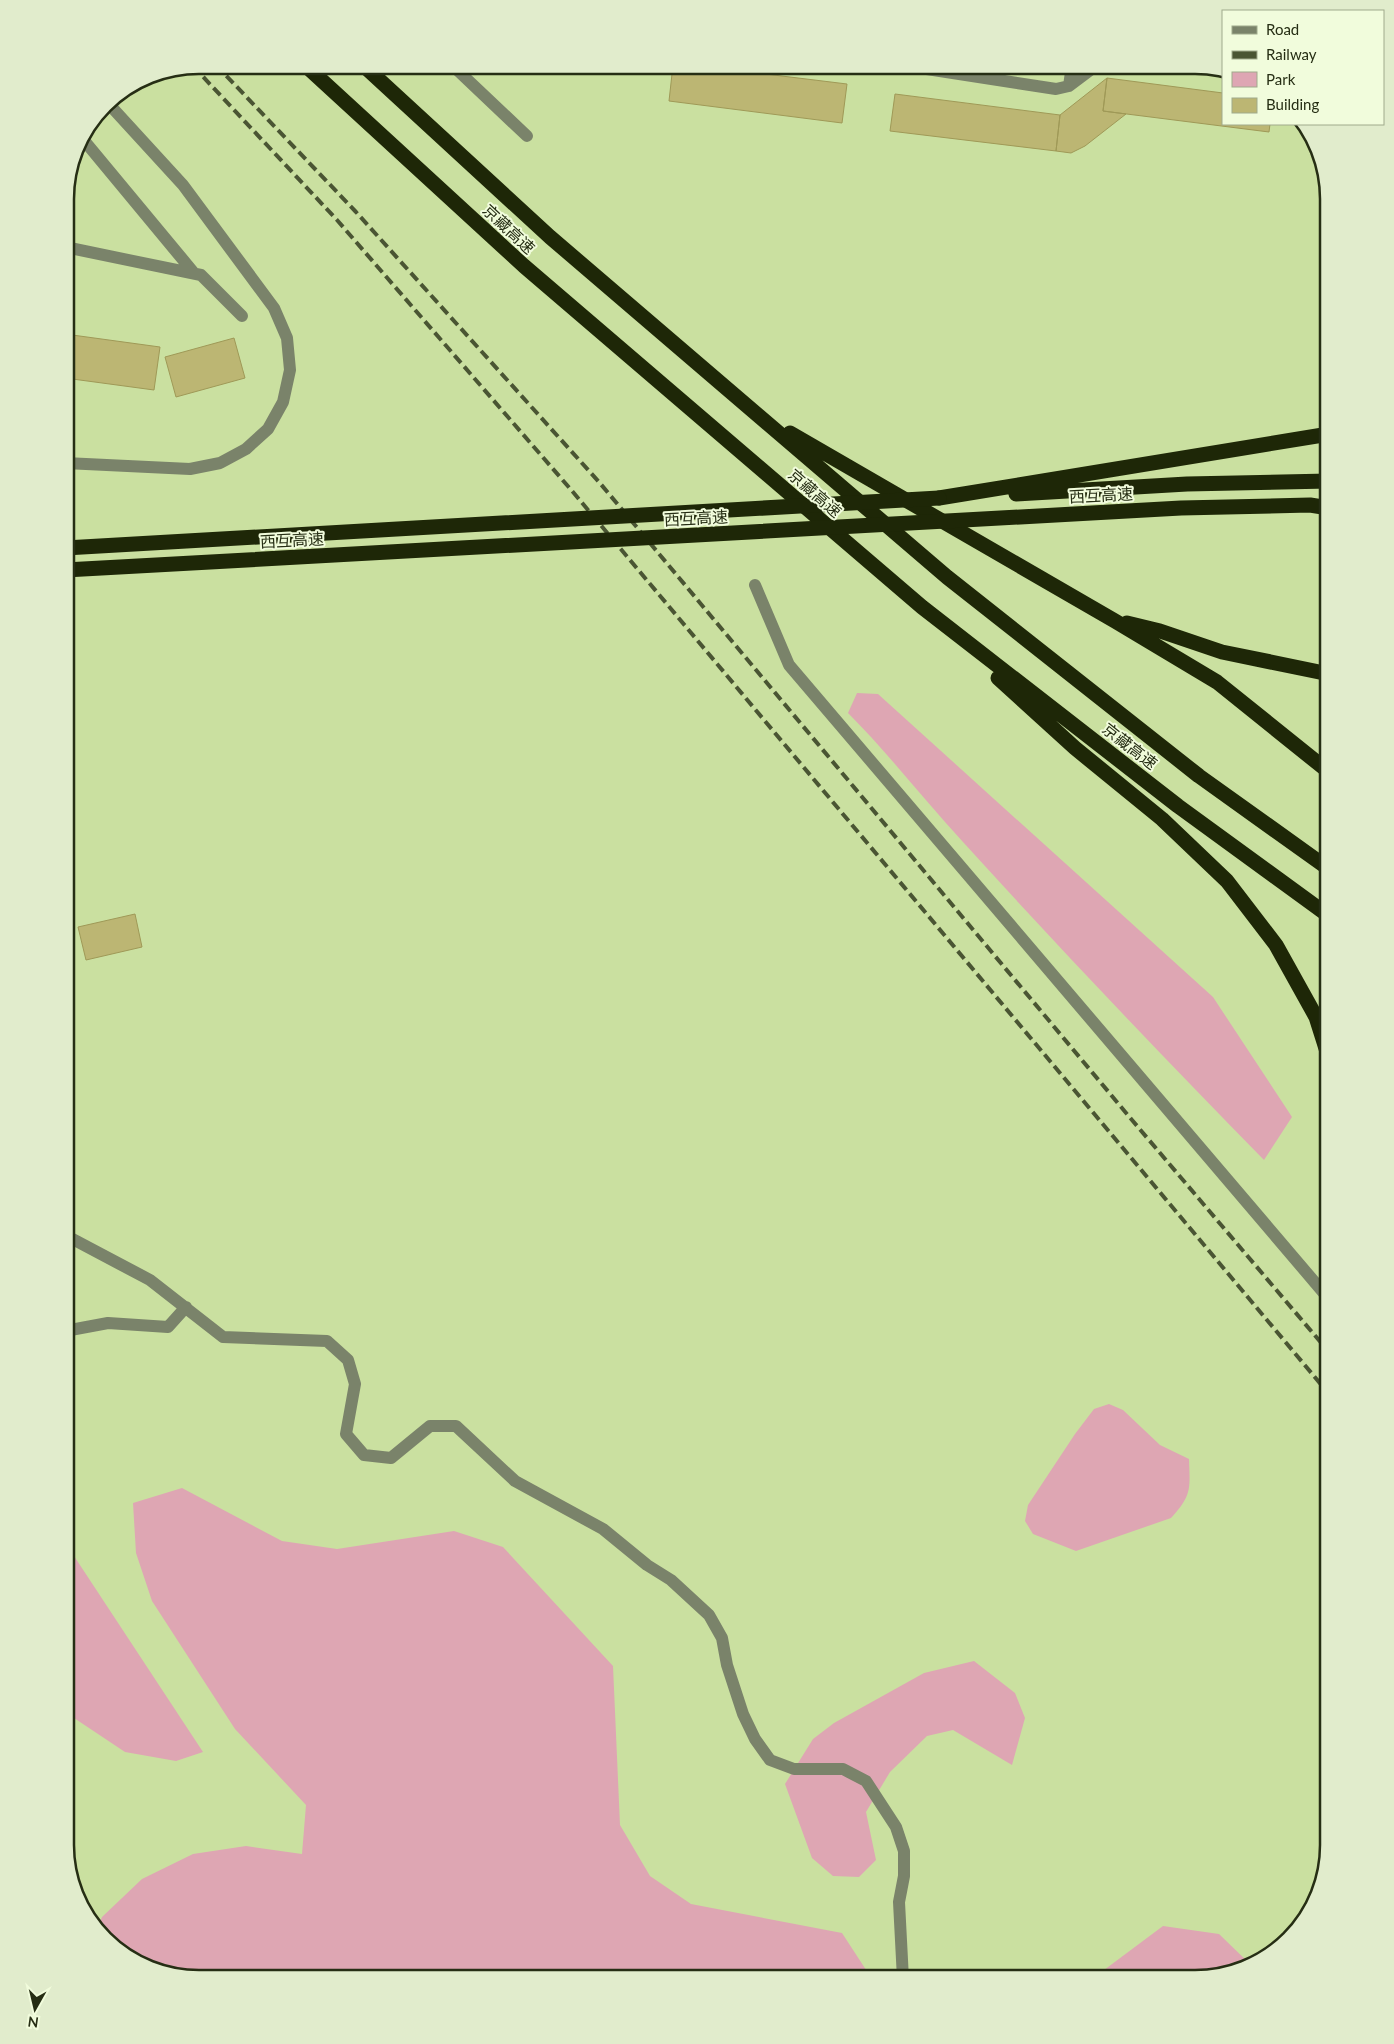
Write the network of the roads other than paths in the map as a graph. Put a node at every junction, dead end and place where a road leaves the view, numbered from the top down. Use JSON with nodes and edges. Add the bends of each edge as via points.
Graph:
{"nodes":[{"id":1,"x":315,"y":74,"type":"edge"},
{"id":2,"x":373,"y":74,"type":"edge"},
{"id":3,"x":462,"y":74,"type":"edge"},
{"id":4,"x":957,"y":74,"type":"edge"},
{"id":5,"x":1070,"y":74,"type":"edge"},
{"id":6,"x":1085,"y":74,"type":"edge"},
{"id":7,"x":1068,"y":86,"type":"junction"},
{"id":8,"x":113,"y":108,"type":"edge"},
{"id":9,"x":527,"y":136,"type":"dead end"},
{"id":10,"x":87,"y":144,"type":"edge"},
{"id":11,"x":74,"y":249,"type":"edge"},
{"id":12,"x":194,"y":273,"type":"junction"},
{"id":13,"x":242,"y":316,"type":"dead end"},
{"id":14,"x":756,"y":414,"type":"junction"},
{"id":15,"x":1320,"y":435,"type":"edge"},
{"id":16,"x":74,"y":463,"type":"edge"},
{"id":17,"x":1320,"y":480,"type":"edge"},
{"id":18,"x":939,"y":498,"type":"junction"},
{"id":19,"x":1320,"y":507,"type":"edge"},
{"id":20,"x":74,"y":547,"type":"edge"},
{"id":21,"x":74,"y":570,"type":"edge"},
{"id":22,"x":755,"y":585,"type":"dead end"},
{"id":23,"x":922,"y":607,"type":"junction"},
{"id":24,"x":1115,"y":620,"type":"junction"},
{"id":25,"x":1320,"y":672,"type":"edge"},
{"id":26,"x":1320,"y":765,"type":"edge"},
{"id":27,"x":1320,"y":863,"type":"edge"},
{"id":28,"x":1320,"y":909,"type":"edge"},
{"id":29,"x":1320,"y":1030,"type":"edge"},
{"id":30,"x":74,"y":1240,"type":"edge"},
{"id":31,"x":1320,"y":1287,"type":"edge"},
{"id":32,"x":186,"y":1307,"type":"junction"},
{"id":33,"x":74,"y":1329,"type":"edge"},
{"id":34,"x":902,"y":1970,"type":"edge"}],
"edges":[{"from":1,"to":23,"type":"highway","name":"京藏高速","via":[[524,266]]},
{"from":2,"to":14,"type":"highway","name":"京藏高速","via":[[550,237]]},
{"from":3,"to":9,"type":"street"},
{"from":4,"to":7,"type":"street","via":[[1056,90]]},
{"from":5,"to":7,"type":"street"},
{"from":6,"to":7,"type":"street"},
{"from":8,"to":16,"type":"street","via":[[183,185],[274,308],[287,338],[290,370],[283,402],[268,428],[246,449],[220,463],[183,469]]},
{"from":10,"to":12,"type":"street"},
{"from":11,"to":12,"type":"street"},
{"from":12,"to":13,"type":"street","via":[[201,275]]},
{"from":14,"to":24,"type":"highway"},
{"from":14,"to":27,"type":"highway","name":"京藏高速","via":[[947,577],[1199,776]]},
{"from":15,"to":18,"type":"highway"},
{"from":17,"to":18,"type":"highway"},
{"from":18,"to":20,"type":"highway","name":"西互高速","bridge":true},
{"from":19,"to":21,"type":"highway","name":"西互高速","bridge":true,"via":[[1181,508]]},
{"from":22,"to":31,"type":"street","via":[[789,664]]},
{"from":23,"to":28,"type":"highway","name":"京藏高速","via":[[1178,806]]},
{"from":23,"to":29,"type":"highway","via":[[1075,748],[1162,819],[1228,881],[1276,945]]},
{"from":24,"to":25,"type":"highway","via":[[1222,652]]},
{"from":24,"to":26,"type":"highway","via":[[1217,682]]},
{"from":30,"to":32,"type":"street","via":[[150,1280]]},
{"from":32,"to":33,"type":"street","via":[[168,1326],[108,1323]]},
{"from":32,"to":34,"type":"street","via":[[224,1337],[327,1341],[348,1360],[356,1384],[346,1434],[364,1455],[391,1458],[430,1426],[456,1426],[515,1481],[604,1529],[647,1565],[671,1580],[709,1614],[722,1638],[743,1714],[770,1760],[794,1769],[843,1769],[866,1781],[896,1827],[904,1851],[899,1902]]}]}
